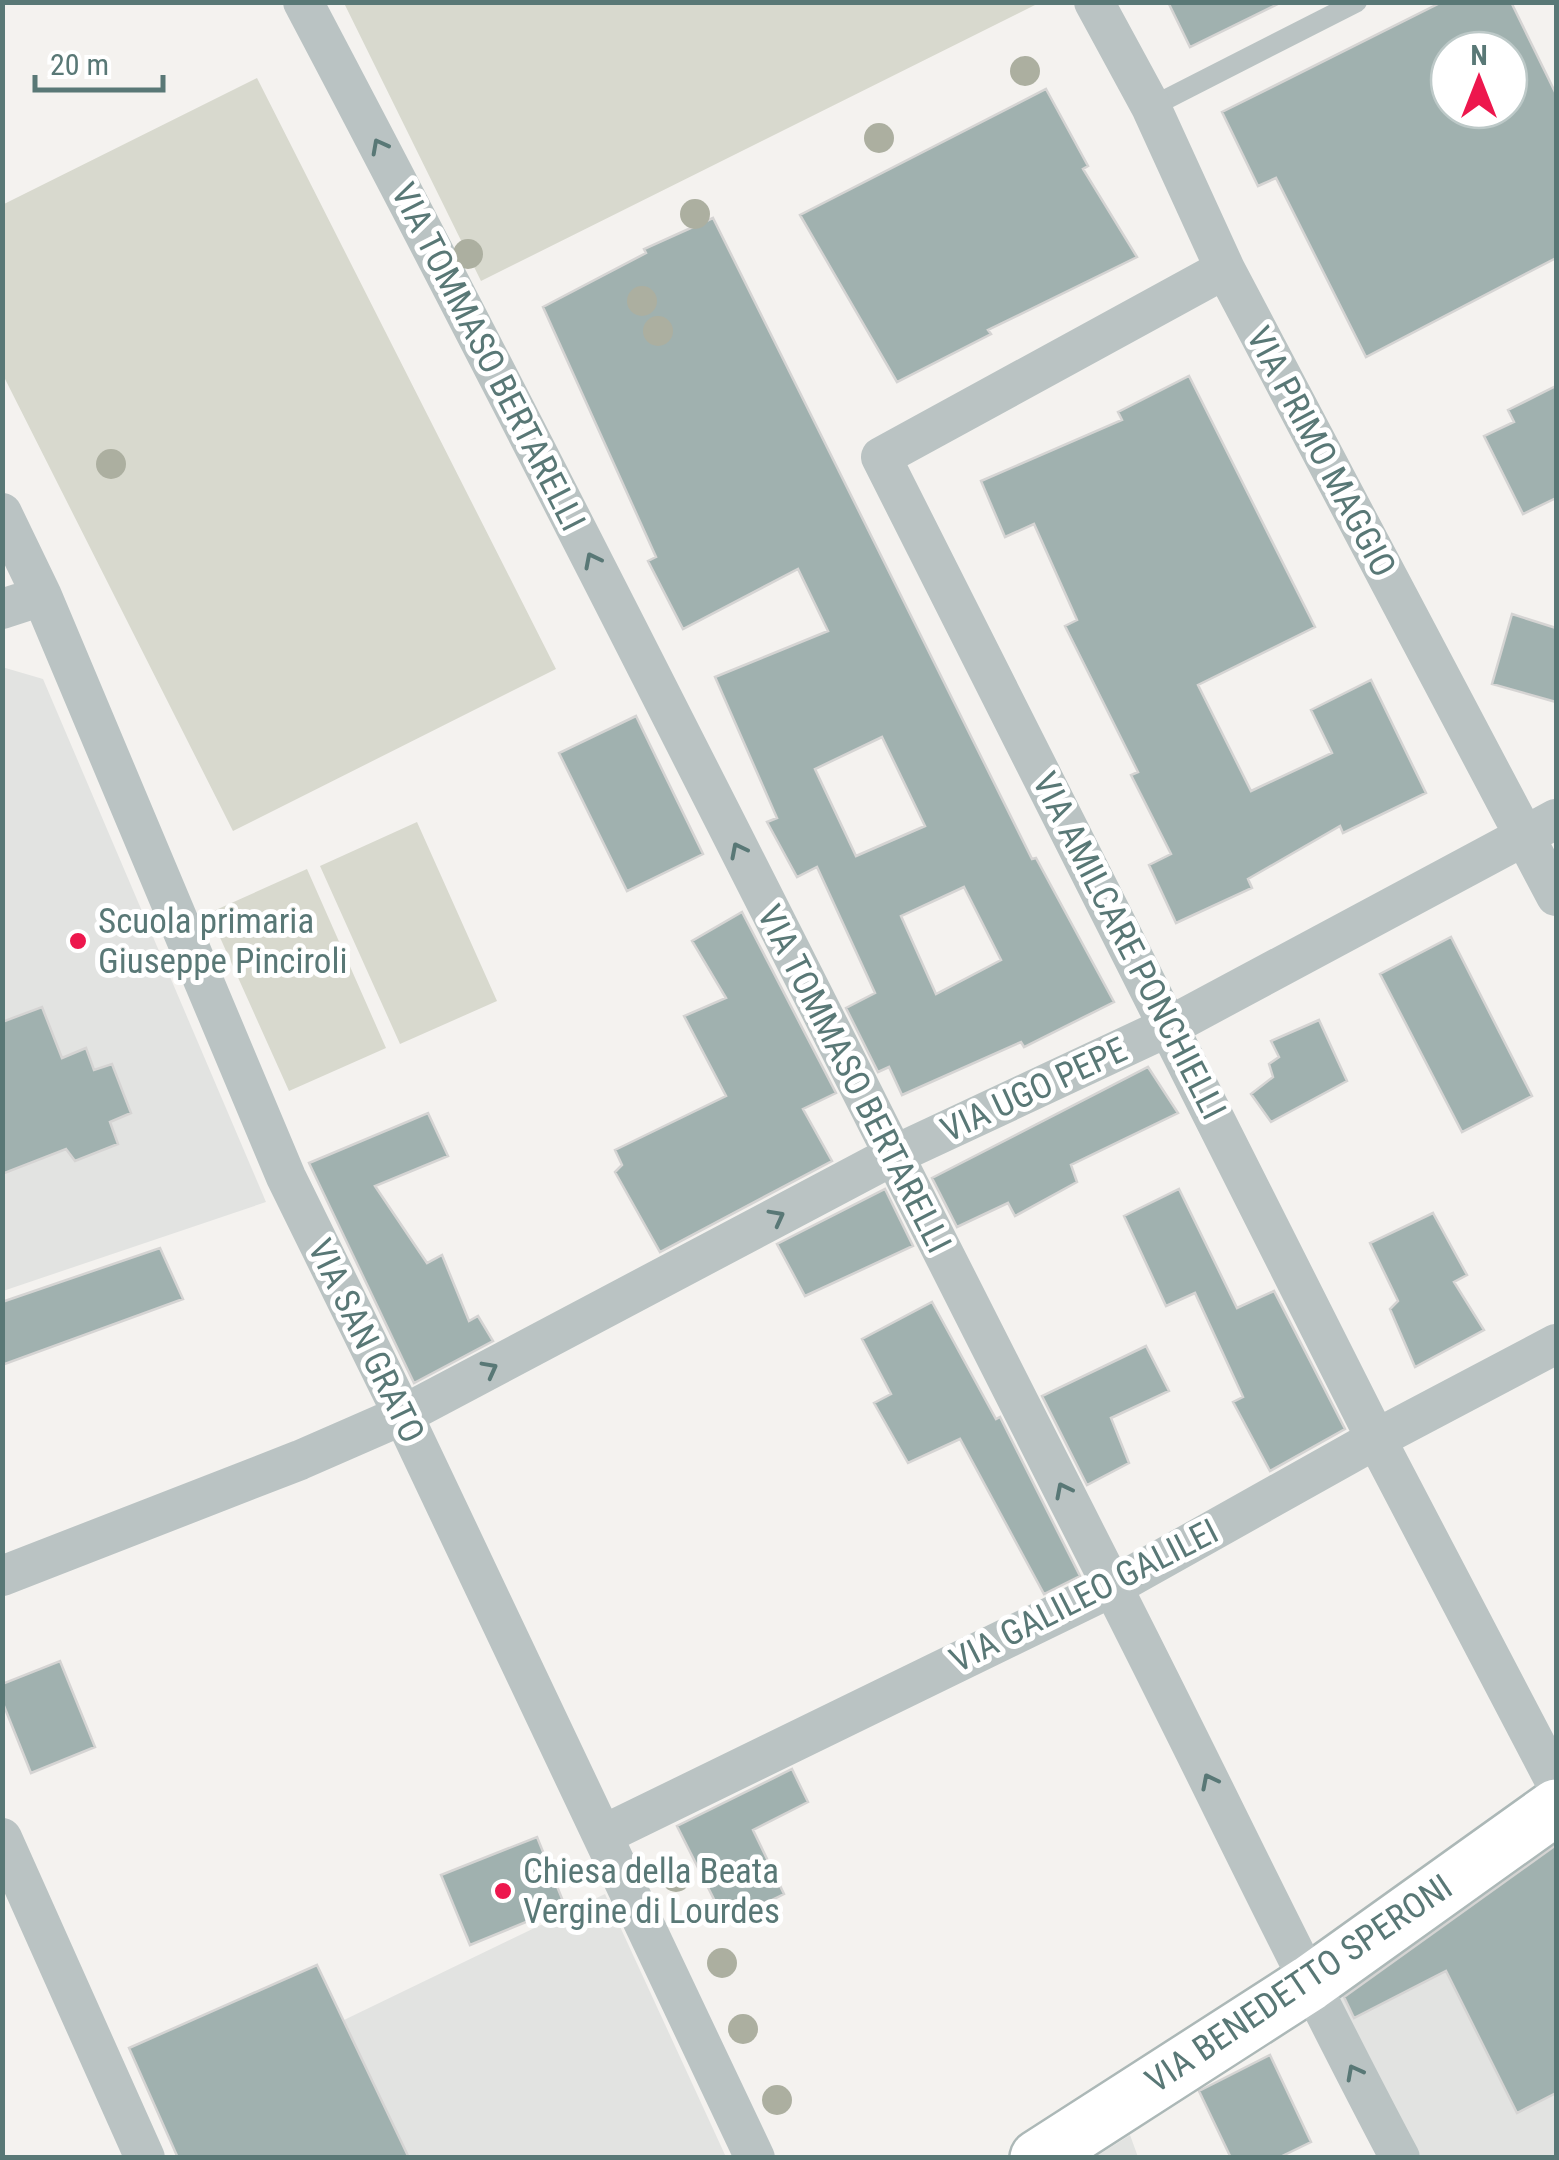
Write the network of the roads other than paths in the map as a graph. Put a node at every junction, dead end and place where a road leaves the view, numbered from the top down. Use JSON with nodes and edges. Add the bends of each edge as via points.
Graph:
{"nodes":[{"id":1,"x":303,"y":2,"type":"edge"},
{"id":2,"x":1094,"y":2,"type":"edge"},
{"id":3,"x":1356,"y":2,"type":"edge"},
{"id":4,"x":1150,"y":107,"type":"junction"},
{"id":5,"x":1225,"y":269,"type":"junction"},
{"id":6,"x":2,"y":513,"type":"edge"},
{"id":7,"x":42,"y":596,"type":"junction"},
{"id":8,"x":2,"y":609,"type":"edge"},
{"id":9,"x":1540,"y":828,"type":"edge"},
{"id":10,"x":1556,"y":896,"type":"edge"},
{"id":11,"x":1170,"y":1026,"type":"junction"},
{"id":12,"x":892,"y":1156,"type":"junction"},
{"id":13,"x":1556,"y":1344,"type":"edge"},
{"id":14,"x":404,"y":1415,"type":"junction"},
{"id":15,"x":1376,"y":1439,"type":"junction"},
{"id":16,"x":2,"y":1576,"type":"edge"},
{"id":17,"x":1112,"y":1586,"type":"junction"},
{"id":18,"x":1556,"y":1782,"type":"edge"},
{"id":19,"x":1556,"y":1806,"type":"edge"},
{"id":20,"x":603,"y":1834,"type":"junction"},
{"id":21,"x":2,"y":1838,"type":"edge"},
{"id":22,"x":1310,"y":1983,"type":"junction"},
{"id":23,"x":146,"y":2158,"type":"edge"},
{"id":24,"x":755,"y":2158,"type":"edge"},
{"id":25,"x":1038,"y":2158,"type":"edge"},
{"id":26,"x":1400,"y":2158,"type":"edge"}],
"edges":[{"from":12,"to":1,"type":"street","name":"VIA TOMMASO BERTARELLI","one_way":true},
{"from":2,"to":4,"type":"street","name":"VIA PRIMO MAGGIO"},
{"from":3,"to":4,"type":"lane"},
{"from":4,"to":5,"type":"street","name":"VIA PRIMO MAGGIO"},
{"from":5,"to":9,"type":"street","name":"VIA PRIMO MAGGIO"},
{"from":5,"to":11,"type":"street","name":"VIA AMILCARE PONCHIELLI","via":[[881,457]]},
{"from":6,"to":7,"type":"street","name":"VIA SAN GRATO"},
{"from":7,"to":8,"type":"street"},
{"from":7,"to":14,"type":"street","name":"VIA SAN GRATO","via":[[286,1177]]},
{"from":9,"to":10,"type":"street","name":"VIA PRIMO MAGGIO"},
{"from":9,"to":11,"type":"street","name":"VIA UGO PEPE"},
{"from":11,"to":12,"type":"street","name":"VIA UGO PEPE"},
{"from":11,"to":15,"type":"street","name":"VIA AMILCARE PONCHIELLI"},
{"from":14,"to":12,"type":"street","name":"VIA UGO PEPE","one_way":true},
{"from":17,"to":12,"type":"street","name":"VIA TOMMASO BERTARELLI","one_way":true},
{"from":13,"to":15,"type":"street","name":"VIA GALILEO GALILEI"},
{"from":14,"to":16,"type":"street","name":"VIA UGO PEPE"},
{"from":14,"to":20,"type":"street","name":"VIA SAN GRATO"},
{"from":15,"to":17,"type":"street","name":"VIA GALILEO GALILEI"},
{"from":15,"to":18,"type":"street","name":"VIA AMILCARE PONCHIELLI"},
{"from":17,"to":20,"type":"street","name":"VIA GALILEO GALILEI"},
{"from":22,"to":17,"type":"street","name":"VIA TOMMASO BERTARELLI","one_way":true},
{"from":19,"to":22,"type":"street","name":"VIA BENEDETTO SPERONI"},
{"from":20,"to":24,"type":"street","name":"VIA SAN GRATO"},
{"from":21,"to":23,"type":"street"},
{"from":22,"to":25,"type":"street","name":"VIA BENEDETTO SPERONI"},
{"from":26,"to":22,"type":"street","name":"VIA TOMMASO BERTARELLI","one_way":true}]}
